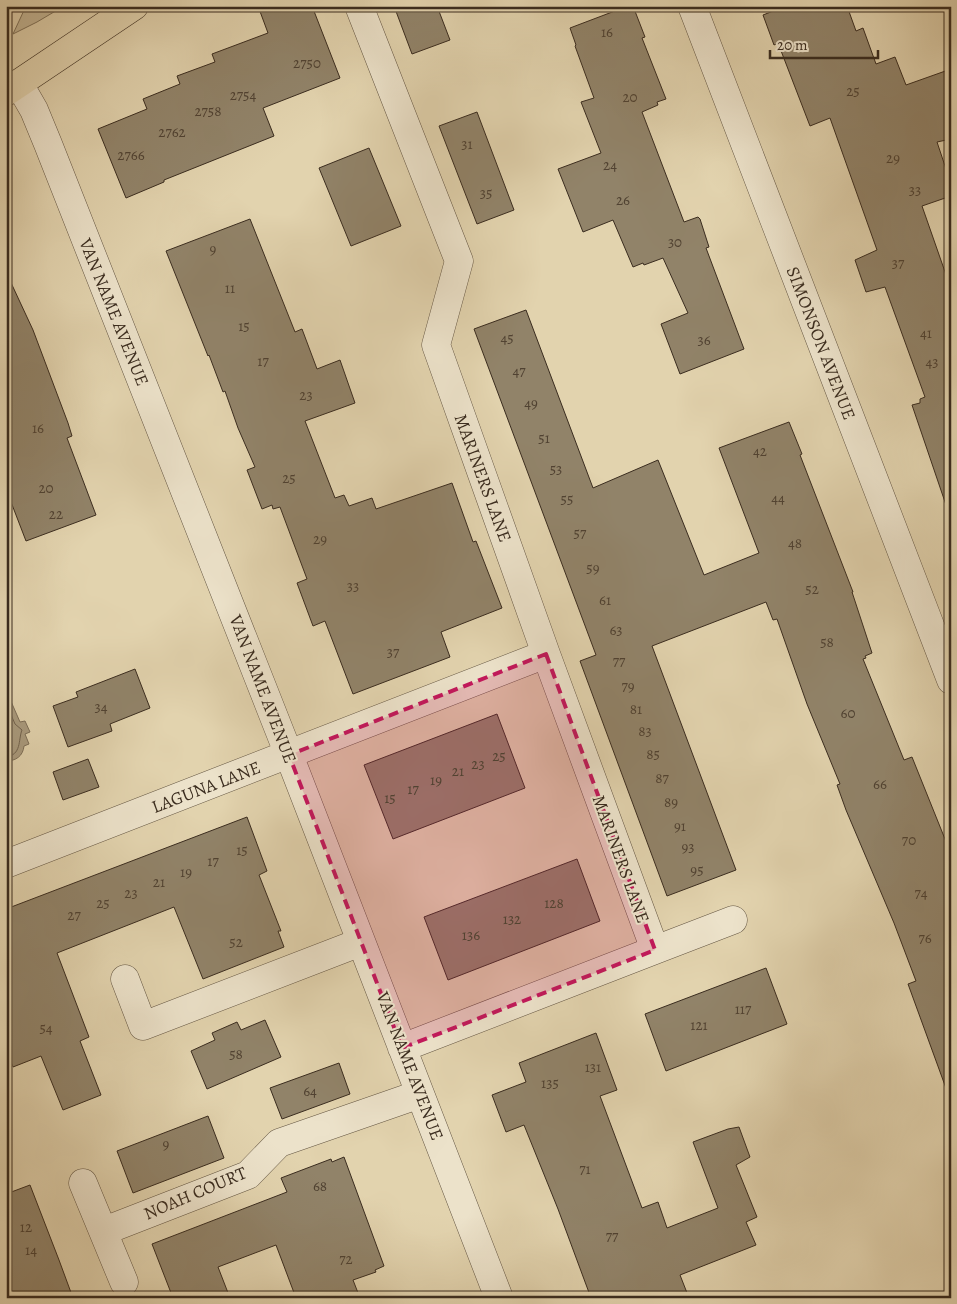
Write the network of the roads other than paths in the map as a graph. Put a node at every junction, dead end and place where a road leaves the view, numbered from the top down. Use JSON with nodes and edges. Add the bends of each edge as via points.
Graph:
{"nodes":[{"id":1,"x":134,"y":6,"type":"edge"},
{"id":2,"x":359,"y":6,"type":"edge"},
{"id":3,"x":692,"y":6,"type":"edge"},
{"id":4,"x":12,"y":88,"type":"edge"},
{"id":5,"x":546,"y":654,"type":"junction"},
{"id":6,"x":951,"y":680,"type":"edge"},
{"id":7,"x":289,"y":755,"type":"junction"},
{"id":8,"x":6,"y":864,"type":"edge"},
{"id":9,"x":733,"y":920,"type":"dead end"},
{"id":10,"x":361,"y":942,"type":"junction"},
{"id":11,"x":655,"y":950,"type":"junction"},
{"id":12,"x":125,"y":979,"type":"dead end"},
{"id":13,"x":402,"y":1048,"type":"junction"},
{"id":14,"x":420,"y":1094,"type":"junction"},
{"id":15,"x":83,"y":1183,"type":"dead end"},
{"id":16,"x":104,"y":1230,"type":"junction"},
{"id":17,"x":124,"y":1282,"type":"dead end"},
{"id":18,"x":499,"y":1298,"type":"edge"}],
"edges":[{"from":1,"to":4,"type":"main road"},
{"from":2,"to":5,"type":"street","name":"MARINERS LANE","via":[[459,261],[436,345]]},
{"from":3,"to":6,"type":"street","name":"SIMONSON AVENUE"},
{"from":4,"to":7,"type":"street","name":"VAN NAME AVENUE","via":[[34,110]]},
{"from":5,"to":7,"type":"street","name":"LAGUNA LANE"},
{"from":5,"to":11,"type":"street","name":"MARINERS LANE"},
{"from":7,"to":8,"type":"street","name":"LAGUNA LANE"},
{"from":7,"to":10,"type":"street","name":"VAN NAME AVENUE"},
{"from":9,"to":11,"type":"street"},
{"from":10,"to":12,"type":"street","via":[[143,1026]]},
{"from":10,"to":13,"type":"street","name":"VAN NAME AVENUE"},
{"from":11,"to":13,"type":"street"},
{"from":13,"to":14,"type":"street","name":"VAN NAME AVENUE"},
{"from":14,"to":16,"type":"street","name":"NOAH COURT","via":[[279,1143],[248,1175]]},
{"from":14,"to":18,"type":"street","name":"VAN NAME AVENUE"},
{"from":15,"to":16,"type":"street"},
{"from":16,"to":17,"type":"street"}]}
